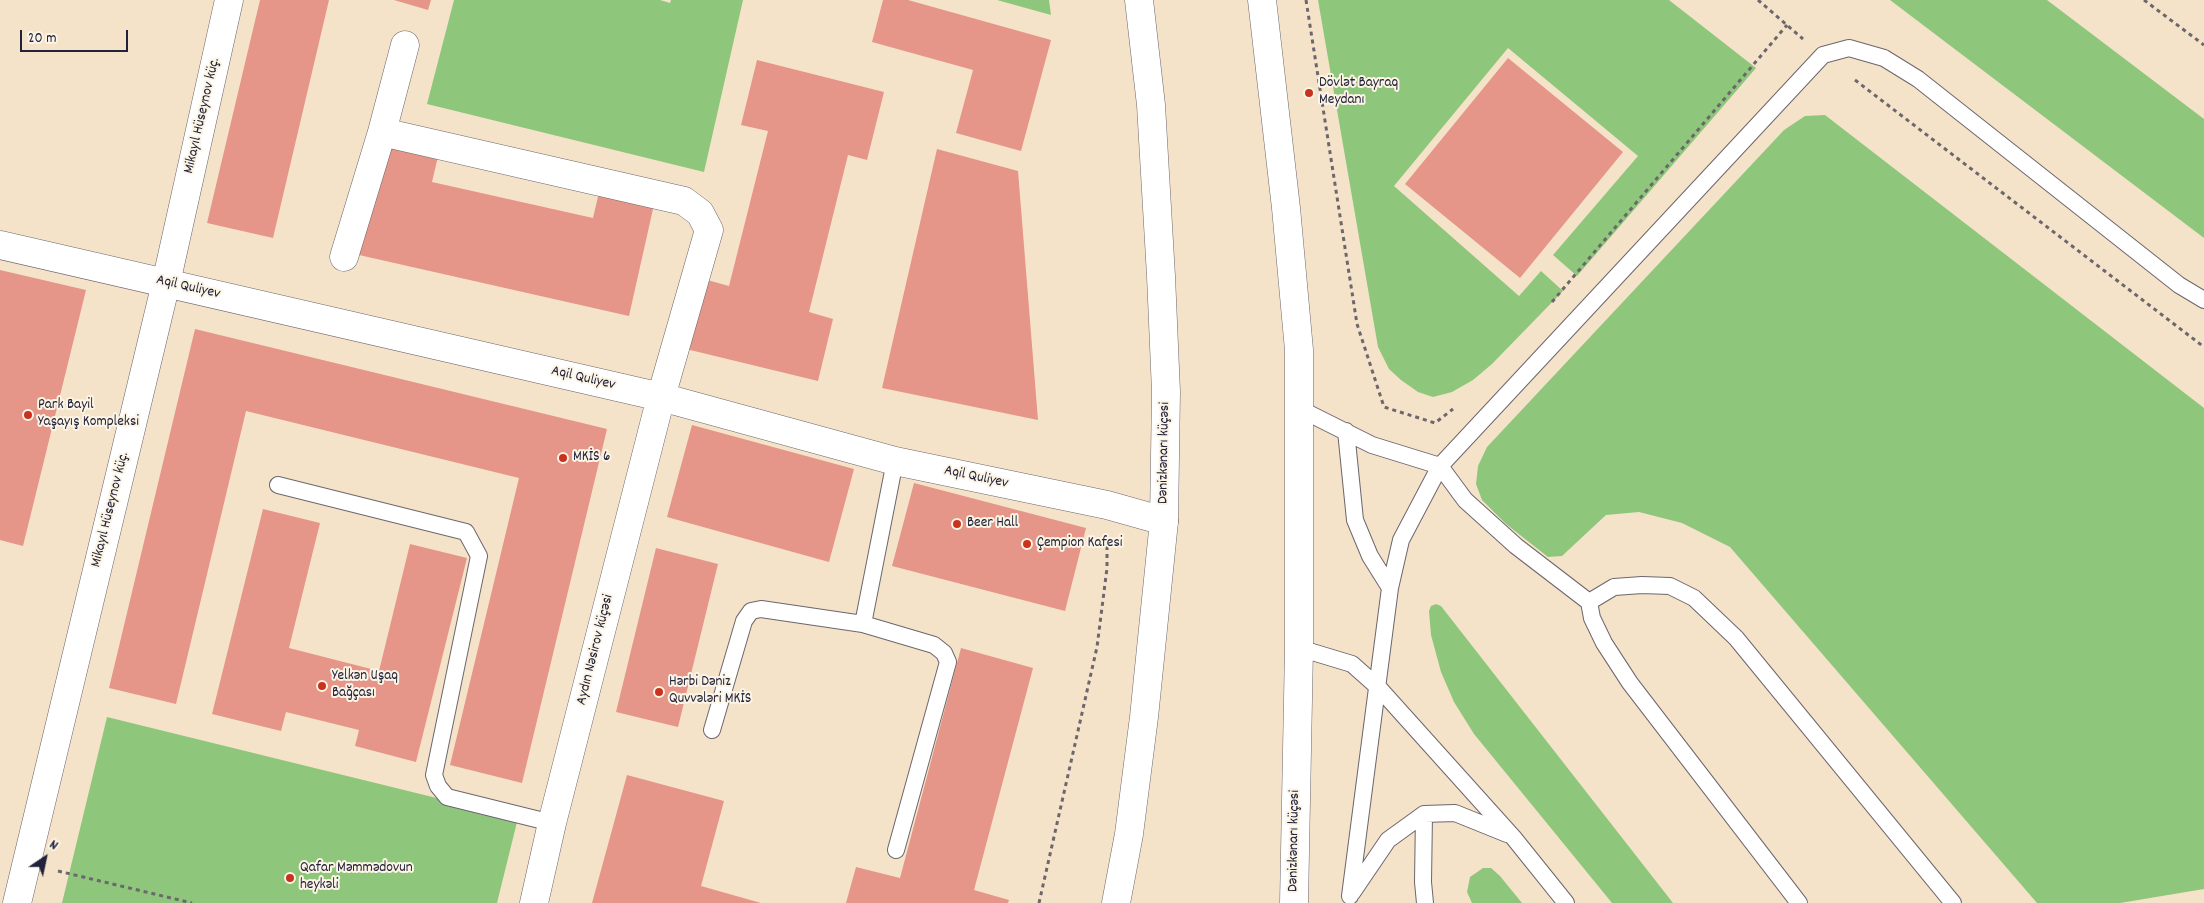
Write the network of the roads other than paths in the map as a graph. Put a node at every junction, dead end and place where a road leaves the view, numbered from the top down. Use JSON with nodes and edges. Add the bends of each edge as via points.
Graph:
{"nodes":[{"id":1,"x":229,"y":0,"type":"edge"},
{"id":2,"x":1139,"y":0,"type":"edge"},
{"id":3,"x":1262,"y":0,"type":"edge"},
{"id":4,"x":405,"y":45,"type":"dead end"},
{"id":5,"x":382,"y":132,"type":"junction"},
{"id":6,"x":0,"y":245,"type":"edge"},
{"id":7,"x":344,"y":257,"type":"dead end"},
{"id":8,"x":166,"y":283,"type":"junction"},
{"id":9,"x":2204,"y":300,"type":"edge"},
{"id":10,"x":661,"y":397,"type":"junction"},
{"id":11,"x":1300,"y":409,"type":"junction"},
{"id":12,"x":1346,"y":431,"type":"junction"},
{"id":13,"x":895,"y":461,"type":"junction"},
{"id":14,"x":1440,"y":466,"type":"junction"},
{"id":15,"x":278,"y":485,"type":"dead end"},
{"id":16,"x":1164,"y":521,"type":"junction"},
{"id":17,"x":1390,"y":588,"type":"junction"},
{"id":18,"x":1589,"y":602,"type":"junction"},
{"id":19,"x":863,"y":624,"type":"junction"},
{"id":20,"x":1299,"y":648,"type":"junction"},
{"id":21,"x":1379,"y":688,"type":"junction"},
{"id":22,"x":712,"y":730,"type":"dead end"},
{"id":23,"x":1424,"y":814,"type":"junction"},
{"id":24,"x":552,"y":823,"type":"junction"},
{"id":25,"x":1513,"y":837,"type":"junction"},
{"id":26,"x":896,"y":850,"type":"dead end"},
{"id":27,"x":1349,"y":899,"type":"edge"},
{"id":28,"x":17,"y":903,"type":"edge"},
{"id":29,"x":534,"y":903,"type":"edge"},
{"id":30,"x":1116,"y":903,"type":"edge"},
{"id":31,"x":1294,"y":903,"type":"edge"},
{"id":32,"x":1425,"y":903,"type":"edge"},
{"id":33,"x":1566,"y":903,"type":"edge"},
{"id":34,"x":1799,"y":903,"type":"edge"},
{"id":35,"x":1953,"y":903,"type":"edge"}],
"edges":[{"from":1,"to":8,"type":"main road","name":"Mikayıl Hüseynov küç."},
{"from":2,"to":16,"type":"main road","name":"Dənizkənarı küçəsi","via":[[1151,106],[1161,276],[1166,392]]},
{"from":3,"to":11,"type":"main road","name":"Dənizkənarı küçəsi","via":[[1287,218]]},
{"from":4,"to":5,"type":"main road"},
{"from":5,"to":7,"type":"main road"},
{"from":5,"to":10,"type":"main road","name":"Aydın Nəsirov küçəsi","via":[[684,201],[700,213],[709,230]]},
{"from":6,"to":8,"type":"main road","name":"Aqil Quliyev"},
{"from":8,"to":10,"type":"main road","name":"Aqil Quliyev"},
{"from":8,"to":28,"type":"main road","name":"Mikayıl Hüseynov küç."},
{"from":9,"to":14,"type":"lane","via":[[2179,285],[1918,79],[1884,58],[1849,48],[1822,55]]},
{"from":10,"to":13,"type":"main road","name":"Aqil Quliyev"},
{"from":10,"to":24,"type":"main road","name":"Aydın Nəsirov küçəsi"},
{"from":11,"to":12,"type":"lane"},
{"from":11,"to":20,"type":"main road","name":"Dənizkənarı küçəsi"},
{"from":12,"to":14,"type":"lane","via":[[1372,445]]},
{"from":12,"to":17,"type":"lane","via":[[1355,520],[1370,556]]},
{"from":13,"to":16,"type":"main road","name":"Aqil Quliyev","via":[[1107,505]]},
{"from":13,"to":19,"type":"lane"},
{"from":14,"to":17,"type":"lane","via":[[1401,540]]},
{"from":14,"to":18,"type":"lane","via":[[1465,500],[1516,546]]},
{"from":15,"to":24,"type":"lane","via":[[466,532],[479,556],[434,774],[447,797]]},
{"from":16,"to":30,"type":"main road","name":"Dənizkənarı küçəsi","via":[[1144,717],[1129,834]]},
{"from":17,"to":21,"type":"lane"},
{"from":18,"to":34,"type":"lane","via":[[1592,618],[1604,643],[1630,683]]},
{"from":18,"to":35,"type":"lane","via":[[1614,587],[1670,586],[1694,598],[1736,638]]},
{"from":19,"to":22,"type":"lane","via":[[761,608],[752,611],[744,621]]},
{"from":19,"to":26,"type":"lane","via":[[934,644],[948,662]]},
{"from":20,"to":21,"type":"lane","via":[[1352,664]]},
{"from":20,"to":31,"type":"main road","name":"Dənizkənarı küçəsi"},
{"from":21,"to":25,"type":"lane"},
{"from":21,"to":27,"type":"lane"},
{"from":23,"to":25,"type":"lane","via":[[1456,813]]},
{"from":23,"to":27,"type":"lane","via":[[1388,840]]},
{"from":23,"to":32,"type":"lane"},
{"from":24,"to":29,"type":"main road","name":"Aydın Nəsirov küçəsi"},
{"from":25,"to":33,"type":"lane"}]}
